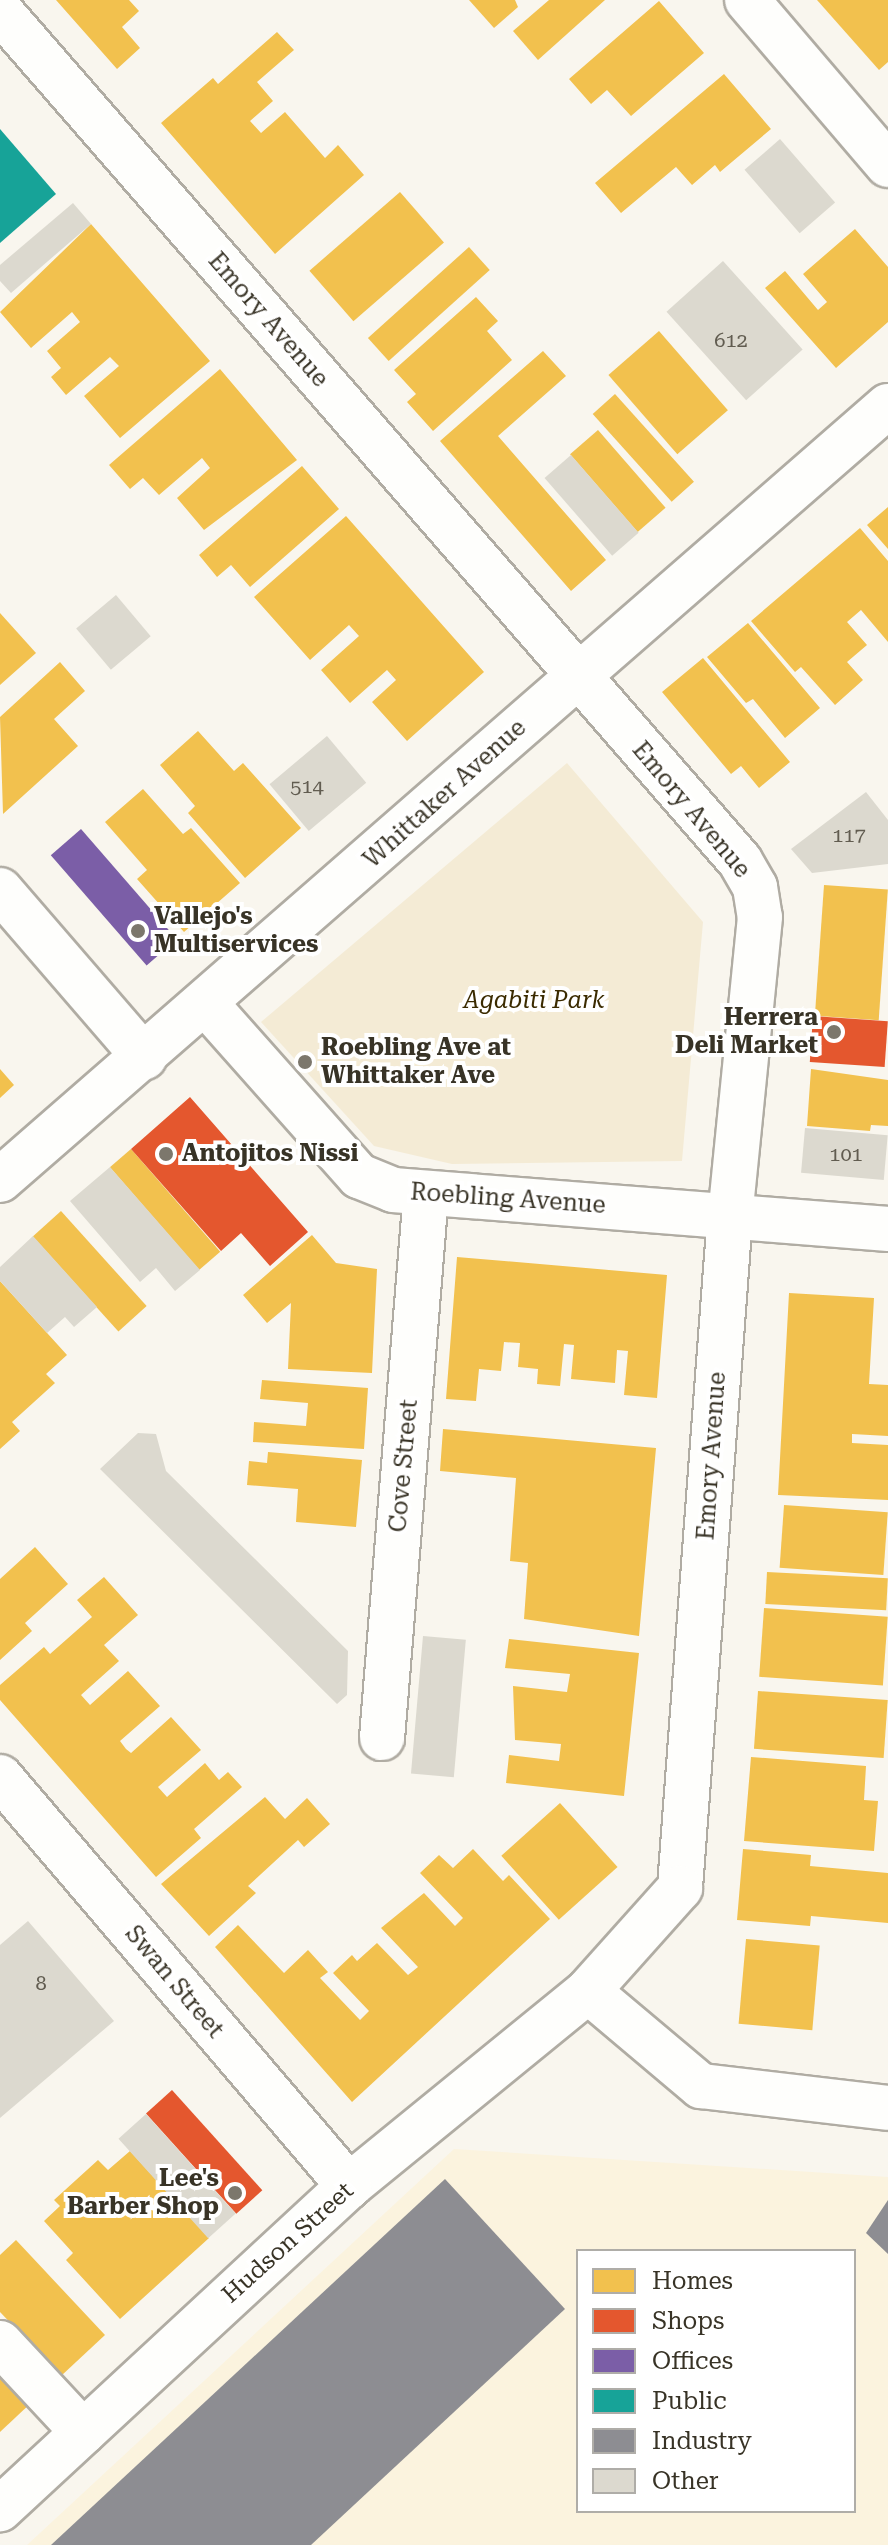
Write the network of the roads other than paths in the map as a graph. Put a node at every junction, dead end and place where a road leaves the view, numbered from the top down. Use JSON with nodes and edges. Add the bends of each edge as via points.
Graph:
{"nodes":[{"id":1,"x":747,"y":0,"type":"edge"},
{"id":2,"x":0,"y":11,"type":"edge"},
{"id":3,"x":888,"y":165,"type":"edge"},
{"id":4,"x":888,"y":406,"type":"edge"},
{"id":5,"x":577,"y":677,"type":"junction"},
{"id":6,"x":0,"y":890,"type":"edge"},
{"id":7,"x":207,"y":1005,"type":"junction"},
{"id":8,"x":144,"y":1057,"type":"junction"},
{"id":9,"x":0,"y":1180,"type":"edge"},
{"id":10,"x":426,"y":1194,"type":"junction"},
{"id":11,"x":730,"y":1216,"type":"junction"},
{"id":12,"x":888,"y":1229,"type":"edge"},
{"id":13,"x":382,"y":1738,"type":"dead end"},
{"id":14,"x":5,"y":1792,"type":"edge"},
{"id":15,"x":680,"y":1888,"type":"joint"},
{"id":16,"x":588,"y":1991,"type":"junction"},
{"id":17,"x":888,"y":2108,"type":"edge"},
{"id":18,"x":349,"y":2186,"type":"junction"},
{"id":19,"x":0,"y":2343,"type":"edge"},
{"id":20,"x":83,"y":2432,"type":"junction"},
{"id":21,"x":0,"y":2509,"type":"edge"}],
"edges":[{"from":1,"to":3,"type":"street"},
{"from":2,"to":5,"type":"street","name":"Emory Avenue"},
{"from":4,"to":5,"type":"street","name":"Whittaker Avenue"},
{"from":5,"to":7,"type":"street","name":"Whittaker Avenue"},
{"from":5,"to":11,"type":"street","name":"Emory Avenue","via":[[740,861],[755,887],[760,917]]},
{"from":6,"to":8,"type":"street"},
{"from":7,"to":8,"type":"street","name":"Whittaker Avenue"},
{"from":7,"to":10,"type":"street","name":"Roebling Avenue","via":[[359,1176],[393,1190]]},
{"from":8,"to":9,"type":"street","name":"Whittaker Avenue"},
{"from":10,"to":11,"type":"street","name":"Roebling Avenue"},
{"from":10,"to":13,"type":"street","name":"Cove Street"},
{"from":11,"to":12,"type":"street","name":"Roebling Avenue"},
{"from":11,"to":15,"type":"street","name":"Emory Avenue"},
{"from":14,"to":18,"type":"street","name":"Swan Street"},
{"from":15,"to":16,"type":"street","name":"Hudson Street"},
{"from":16,"to":17,"type":"street","via":[[701,2086]]},
{"from":16,"to":18,"type":"street","name":"Hudson Street"},
{"from":18,"to":20,"type":"street","name":"Hudson Street"},
{"from":19,"to":20,"type":"street"},
{"from":20,"to":21,"type":"street","name":"Hudson Street"}]}
